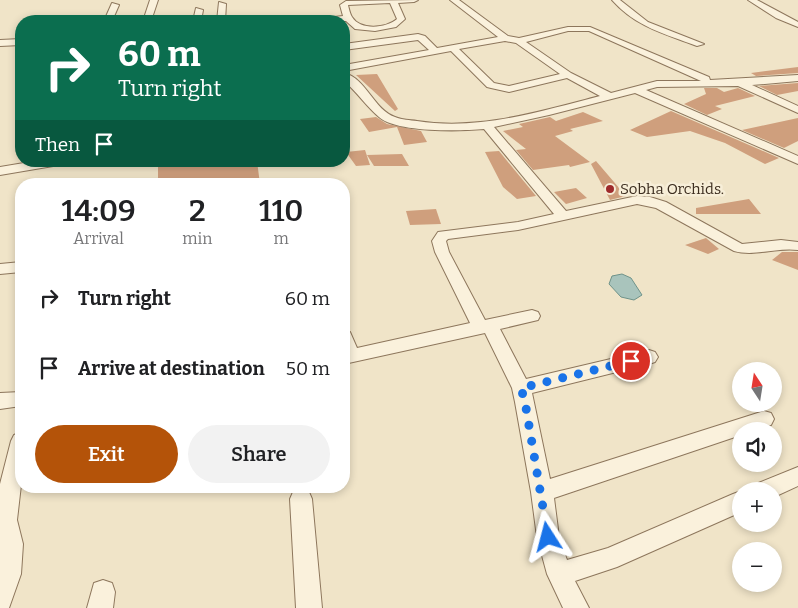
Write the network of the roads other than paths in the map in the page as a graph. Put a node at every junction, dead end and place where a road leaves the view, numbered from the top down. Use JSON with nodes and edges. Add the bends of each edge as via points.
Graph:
{"nodes":[{"id":1,"x":154,"y":0,"type":"edge"},
{"id":2,"x":414,"y":0,"type":"edge"},
{"id":3,"x":454,"y":0,"type":"edge"},
{"id":4,"x":616,"y":0,"type":"edge"},
{"id":5,"x":752,"y":0,"type":"edge"},
{"id":6,"x":393,"y":1,"type":"edge"},
{"id":7,"x":222,"y":4,"type":"dead end"},
{"id":8,"x":115,"y":5,"type":"dead end"},
{"id":9,"x":199,"y":10,"type":"dead end"},
{"id":10,"x":111,"y":15,"type":"edge"},
{"id":11,"x":149,"y":15,"type":"edge"},
{"id":12,"x":198,"y":15,"type":"edge"},
{"id":13,"x":221,"y":15,"type":"edge"},
{"id":14,"x":347,"y":15,"type":"edge"},
{"id":15,"x":350,"y":20,"type":"edge"},
{"id":16,"x":796,"y":23,"type":"edge"},
{"id":17,"x":505,"y":38,"type":"junction"},
{"id":18,"x":518,"y":40,"type":"junction"},
{"id":19,"x":15,"y":43,"type":"edge"},
{"id":20,"x":0,"y":44,"type":"edge"},
{"id":21,"x":700,"y":44,"type":"dead end"},
{"id":22,"x":350,"y":45,"type":"edge"},
{"id":23,"x":453,"y":48,"type":"junction"},
{"id":24,"x":435,"y":51,"type":"junction"},
{"id":25,"x":350,"y":67,"type":"edge"},
{"id":26,"x":568,"y":75,"type":"junction"},
{"id":27,"x":796,"y":80,"type":"edge"},
{"id":28,"x":350,"y":81,"type":"edge"},
{"id":29,"x":713,"y":83,"type":"junction"},
{"id":30,"x":740,"y":83,"type":"junction"},
{"id":31,"x":635,"y":89,"type":"junction"},
{"id":32,"x":609,"y":96,"type":"junction"},
{"id":33,"x":798,"y":110,"type":"edge"},
{"id":34,"x":487,"y":126,"type":"junction"},
{"id":35,"x":798,"y":160,"type":"edge"},
{"id":36,"x":24,"y":167,"type":"edge"},
{"id":37,"x":0,"y":171,"type":"edge"},
{"id":38,"x":563,"y":216,"type":"junction"},
{"id":39,"x":798,"y":246,"type":"edge"},
{"id":40,"x":15,"y":268,"type":"edge"},
{"id":41,"x":0,"y":269,"type":"edge"},
{"id":42,"x":532,"y":316,"type":"dead end"},
{"id":43,"x":486,"y":327,"type":"junction"},
{"id":44,"x":350,"y":355,"type":"edge"},
{"id":45,"x":649,"y":356,"type":"dead end"},
{"id":46,"x":521,"y":388,"type":"junction"},
{"id":47,"x":15,"y":400,"type":"edge"},
{"id":48,"x":0,"y":401,"type":"edge"},
{"id":49,"x":764,"y":419,"type":"dead end"},
{"id":50,"x":15,"y":466,"type":"edge"},
{"id":51,"x":798,"y":476,"type":"edge"},
{"id":52,"x":782,"y":483,"type":"edge"},
{"id":53,"x":542,"y":492,"type":"junction"},
{"id":54,"x":301,"y":499,"type":"dead end"},
{"id":55,"x":732,"y":505,"type":"edge"},
{"id":56,"x":559,"y":574,"type":"junction"},
{"id":57,"x":0,"y":599,"type":"edge"},
{"id":58,"x":309,"y":608,"type":"edge"},
{"id":59,"x":576,"y":608,"type":"edge"}],
"edges":[{"from":1,"to":11,"type":"street"},
{"from":2,"to":6,"type":"street"},
{"from":3,"to":17,"type":"street"},
{"from":4,"to":21,"type":"street","via":[[646,24]]},
{"from":5,"to":16,"type":"street"},
{"from":6,"to":14,"type":"street","via":[[344,4]]},
{"from":6,"to":15,"type":"street","via":[[401,19],[394,24],[358,27]]},
{"from":7,"to":13,"type":"street"},
{"from":8,"to":10,"type":"street"},
{"from":9,"to":12,"type":"street"},
{"from":17,"to":18,"type":"street"},
{"from":17,"to":23,"type":"street"},
{"from":18,"to":26,"type":"street"},
{"from":18,"to":29,"type":"street","via":[[568,29],[590,29]]},
{"from":19,"to":20,"type":"street"},
{"from":22,"to":24,"type":"street","via":[[418,37]]},
{"from":23,"to":24,"type":"street"},
{"from":23,"to":26,"type":"street","via":[[491,85],[499,88]]},
{"from":24,"to":25,"type":"street","via":[[423,57]]},
{"from":26,"to":32,"type":"street"},
{"from":27,"to":30,"type":"street"},
{"from":28,"to":34,"type":"street","via":[[392,120],[440,128]]},
{"from":29,"to":30,"type":"street"},
{"from":29,"to":31,"type":"street","via":[[672,82]]},
{"from":30,"to":33,"type":"street"},
{"from":31,"to":32,"type":"street"},
{"from":31,"to":35,"type":"street"},
{"from":32,"to":34,"type":"street"},
{"from":34,"to":38,"type":"street"},
{"from":36,"to":37,"type":"street"},
{"from":38,"to":39,"type":"street","via":[[637,200],[650,201],[739,248],[752,249],[776,243]]},
{"from":38,"to":43,"type":"street","via":[[518,226],[443,235],[439,241],[442,252]]},
{"from":40,"to":41,"type":"street"},
{"from":42,"to":43,"type":"street"},
{"from":43,"to":44,"type":"street"},
{"from":43,"to":46,"type":"street"},
{"from":45,"to":46,"type":"street"},
{"from":46,"to":53,"type":"street"},
{"from":47,"to":48,"type":"street"},
{"from":49,"to":53,"type":"street"},
{"from":50,"to":57,"type":"street","via":[[6,520],[11,544],[9,574]]},
{"from":51,"to":52,"type":"street"},
{"from":53,"to":56,"type":"street","via":[[548,537]]},
{"from":54,"to":58,"type":"street"},
{"from":55,"to":56,"type":"street","via":[[608,559]]},
{"from":56,"to":59,"type":"street"}]}
